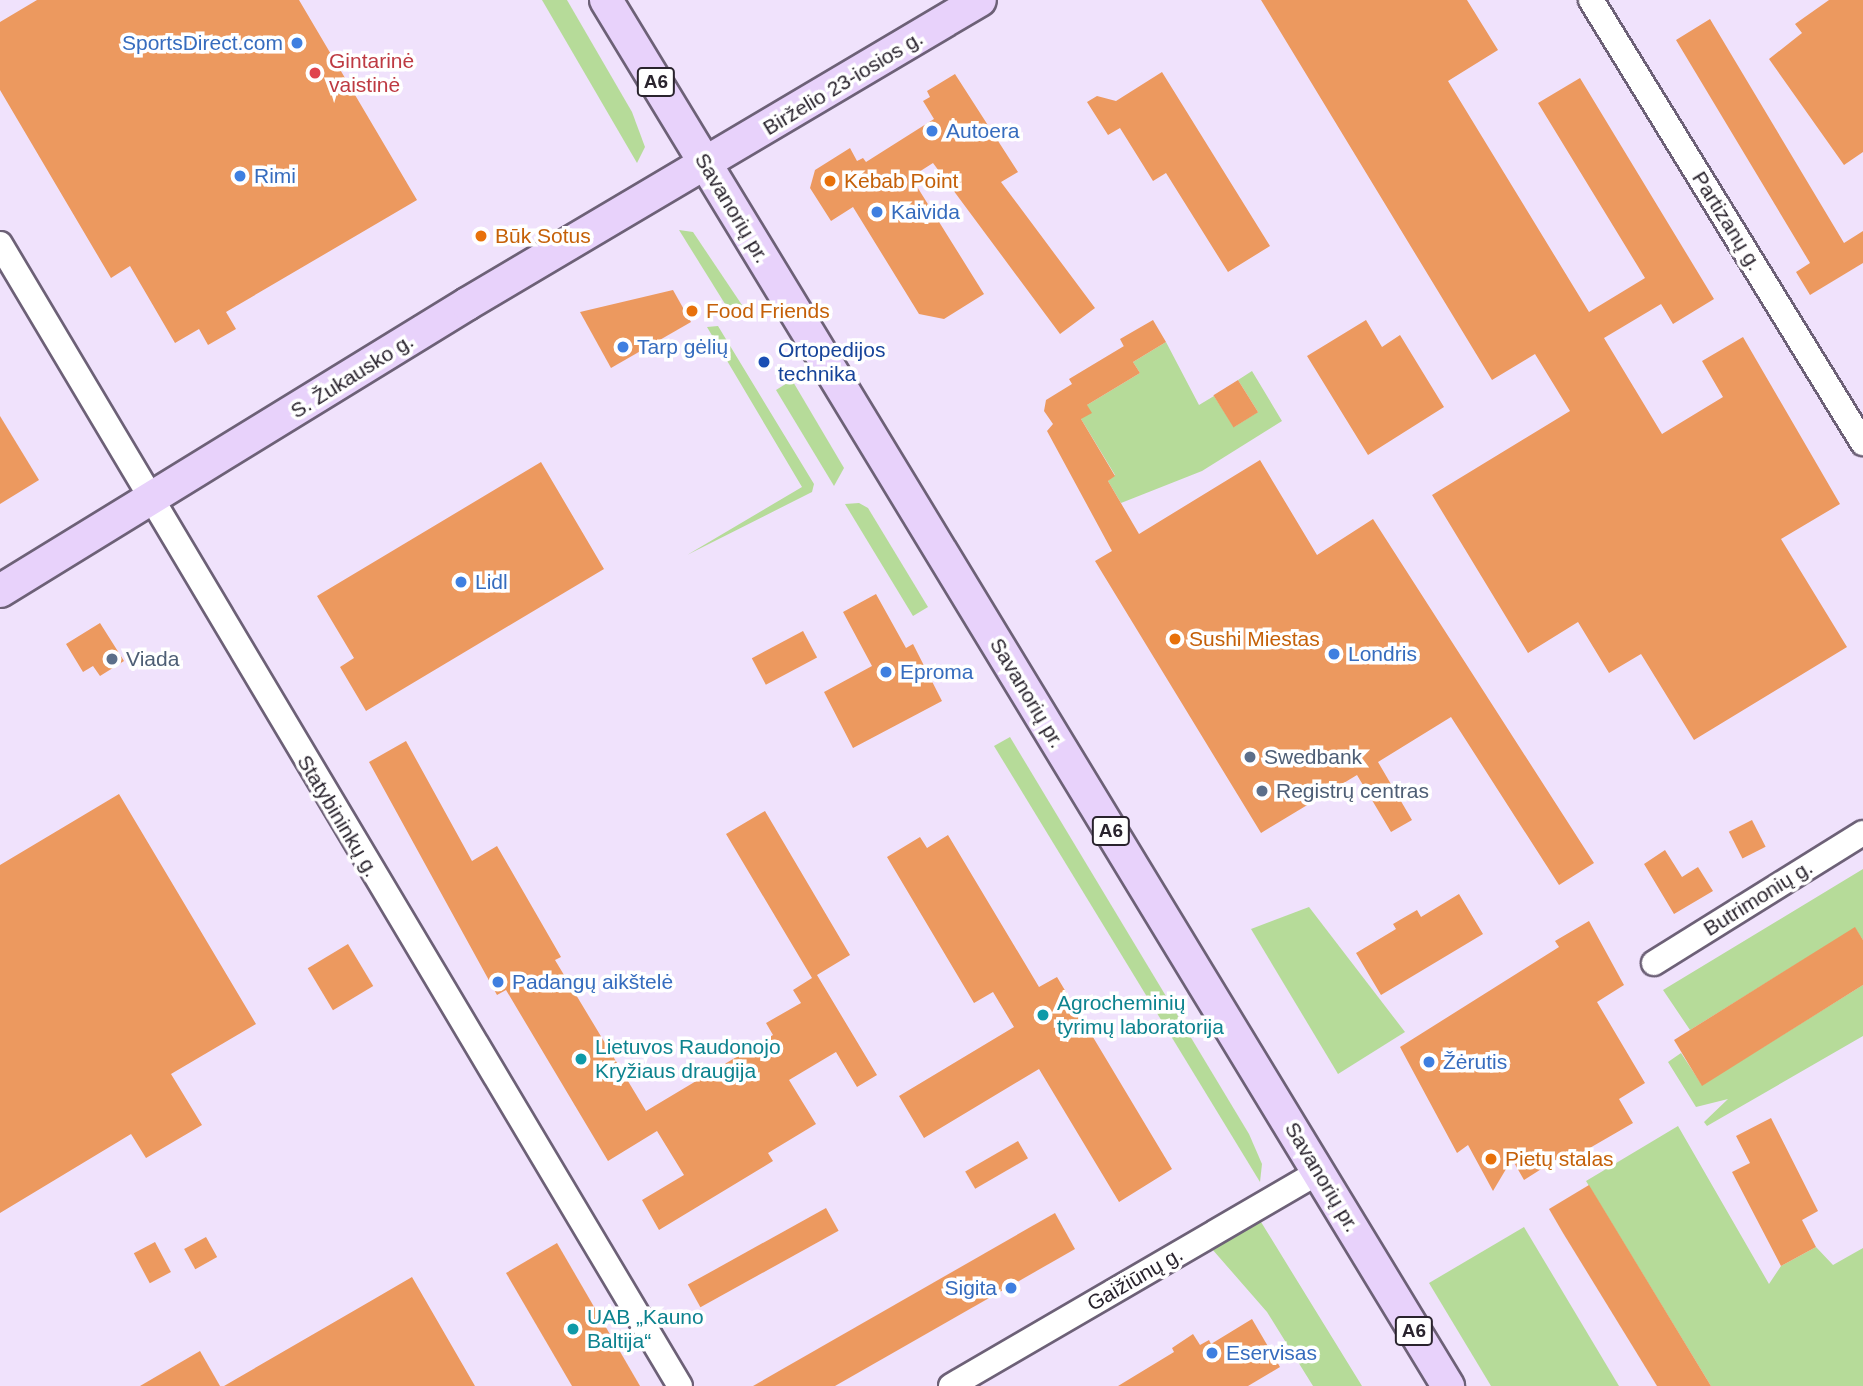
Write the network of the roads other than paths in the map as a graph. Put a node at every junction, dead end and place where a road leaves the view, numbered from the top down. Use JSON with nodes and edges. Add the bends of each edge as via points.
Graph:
{"nodes":[{"id":1,"x":606,"y":0,"type":"edge"},
{"id":2,"x":980,"y":0,"type":"edge"},
{"id":3,"x":1591,"y":0,"type":"edge"},
{"id":4,"x":706,"y":164,"type":"junction"},
{"id":5,"x":0,"y":243,"type":"edge"},
{"id":6,"x":1863,"y":443,"type":"edge"},
{"id":7,"x":152,"y":499,"type":"junction"},
{"id":8,"x":0,"y":591,"type":"edge"},
{"id":9,"x":1863,"y":833,"type":"edge"},
{"id":10,"x":1654,"y":963,"type":"dead end"},
{"id":11,"x":1319,"y":1172,"type":"junction"},
{"id":12,"x":680,"y":1386,"type":"edge"},
{"id":13,"x":951,"y":1386,"type":"edge"},
{"id":14,"x":1448,"y":1386,"type":"edge"}],
"edges":[{"from":1,"to":4,"type":"main road","name":"Savanorių pr.","number":"A6"},
{"from":2,"to":4,"type":"main road","name":"Birželio 23-iosios g."},
{"from":3,"to":6,"type":"street","name":"Partizanų g."},
{"from":4,"to":7,"type":"main road","name":"S. Žukausko g."},
{"from":4,"to":11,"type":"main road","name":"Savanorių pr.","number":"A6"},
{"from":5,"to":7,"type":"street","name":"Statybininkų g."},
{"from":7,"to":8,"type":"main road","name":"S. Žukausko g."},
{"from":7,"to":12,"type":"street","name":"Statybininkų g."},
{"from":9,"to":10,"type":"street","name":"Butrimonių g."},
{"from":11,"to":13,"type":"street","name":"Gaižiūnų g."},
{"from":11,"to":14,"type":"main road","name":"Savanorių pr.","number":"A6"}]}
